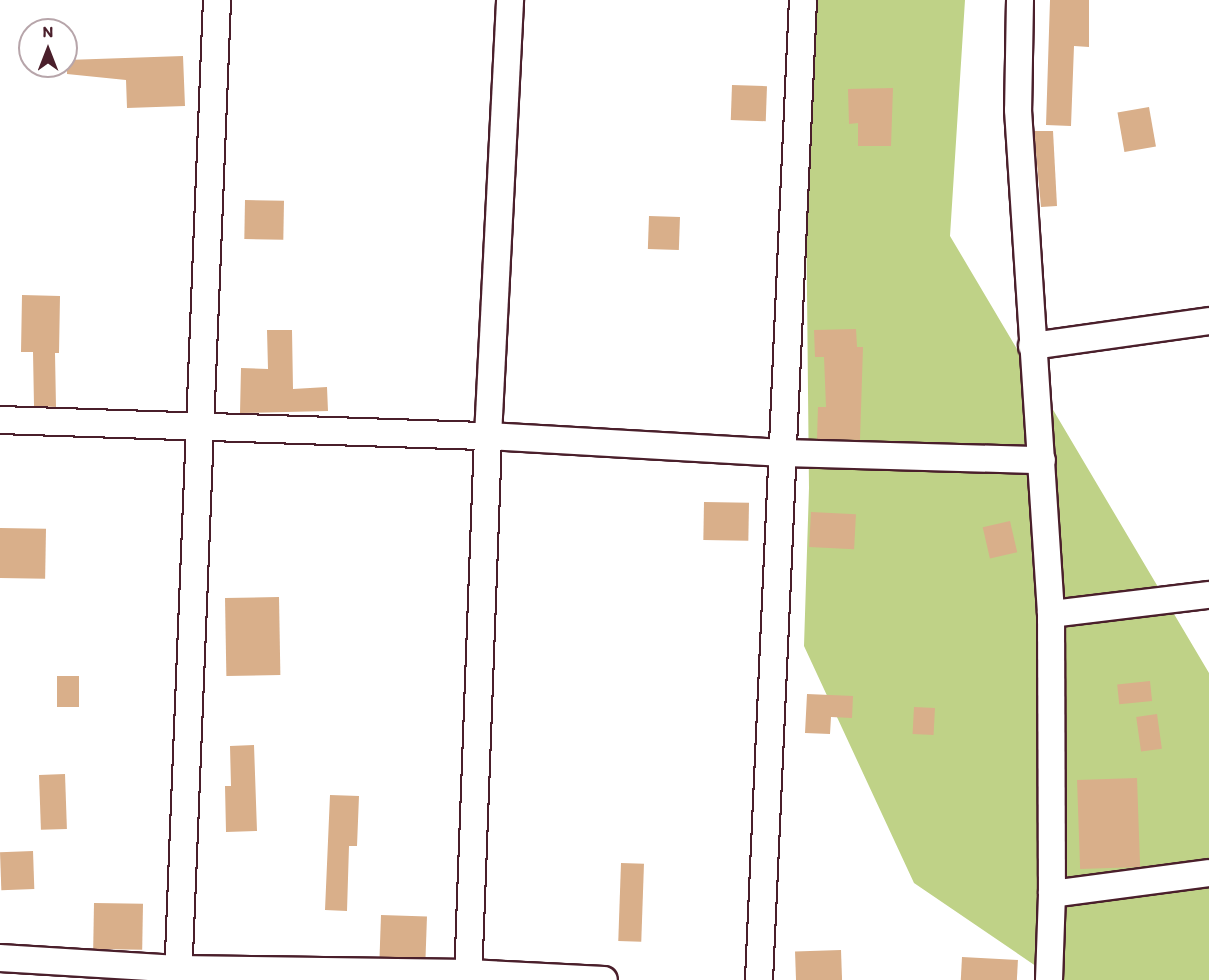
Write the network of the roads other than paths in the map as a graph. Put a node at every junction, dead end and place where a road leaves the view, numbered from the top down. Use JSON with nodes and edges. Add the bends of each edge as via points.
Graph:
{"nodes":[{"id":1,"x":216,"y":0,"type":"edge"},
{"id":2,"x":510,"y":0,"type":"edge"},
{"id":3,"x":803,"y":0,"type":"edge"},
{"id":4,"x":1020,"y":0,"type":"edge"},
{"id":5,"x":1209,"y":321,"type":"edge"},
{"id":6,"x":1032,"y":346,"type":"junction"},
{"id":7,"x":0,"y":420,"type":"edge"},
{"id":8,"x":200,"y":427,"type":"junction"},
{"id":9,"x":488,"y":436,"type":"junction"},
{"id":10,"x":784,"y":453,"type":"junction"},
{"id":11,"x":1042,"y":460,"type":"junction"},
{"id":12,"x":1209,"y":595,"type":"edge"},
{"id":13,"x":1051,"y":614,"type":"junction"},
{"id":14,"x":1209,"y":873,"type":"edge"},
{"id":15,"x":1052,"y":894,"type":"junction"},
{"id":16,"x":0,"y":958,"type":"edge"},
{"id":17,"x":178,"y":974,"type":"edge"},
{"id":18,"x":469,"y":977,"type":"edge"},
{"id":19,"x":604,"y":980,"type":"edge"},
{"id":20,"x":759,"y":980,"type":"edge"},
{"id":21,"x":1049,"y":980,"type":"edge"}],
"edges":[{"from":1,"to":8,"type":"street"},
{"from":2,"to":9,"type":"street"},
{"from":3,"to":10,"type":"street"},
{"from":4,"to":6,"type":"street","via":[[1018,110]]},
{"from":5,"to":6,"type":"street"},
{"from":6,"to":11,"type":"street"},
{"from":7,"to":8,"type":"street"},
{"from":8,"to":9,"type":"street"},
{"from":8,"to":17,"type":"street"},
{"from":9,"to":10,"type":"street"},
{"from":9,"to":18,"type":"street"},
{"from":10,"to":11,"type":"street"},
{"from":10,"to":20,"type":"street"},
{"from":11,"to":13,"type":"street"},
{"from":12,"to":13,"type":"street"},
{"from":13,"to":15,"type":"street"},
{"from":14,"to":15,"type":"street"},
{"from":15,"to":21,"type":"street"},
{"from":16,"to":17,"type":"street"},
{"from":17,"to":18,"type":"street"},
{"from":18,"to":19,"type":"street"}]}
